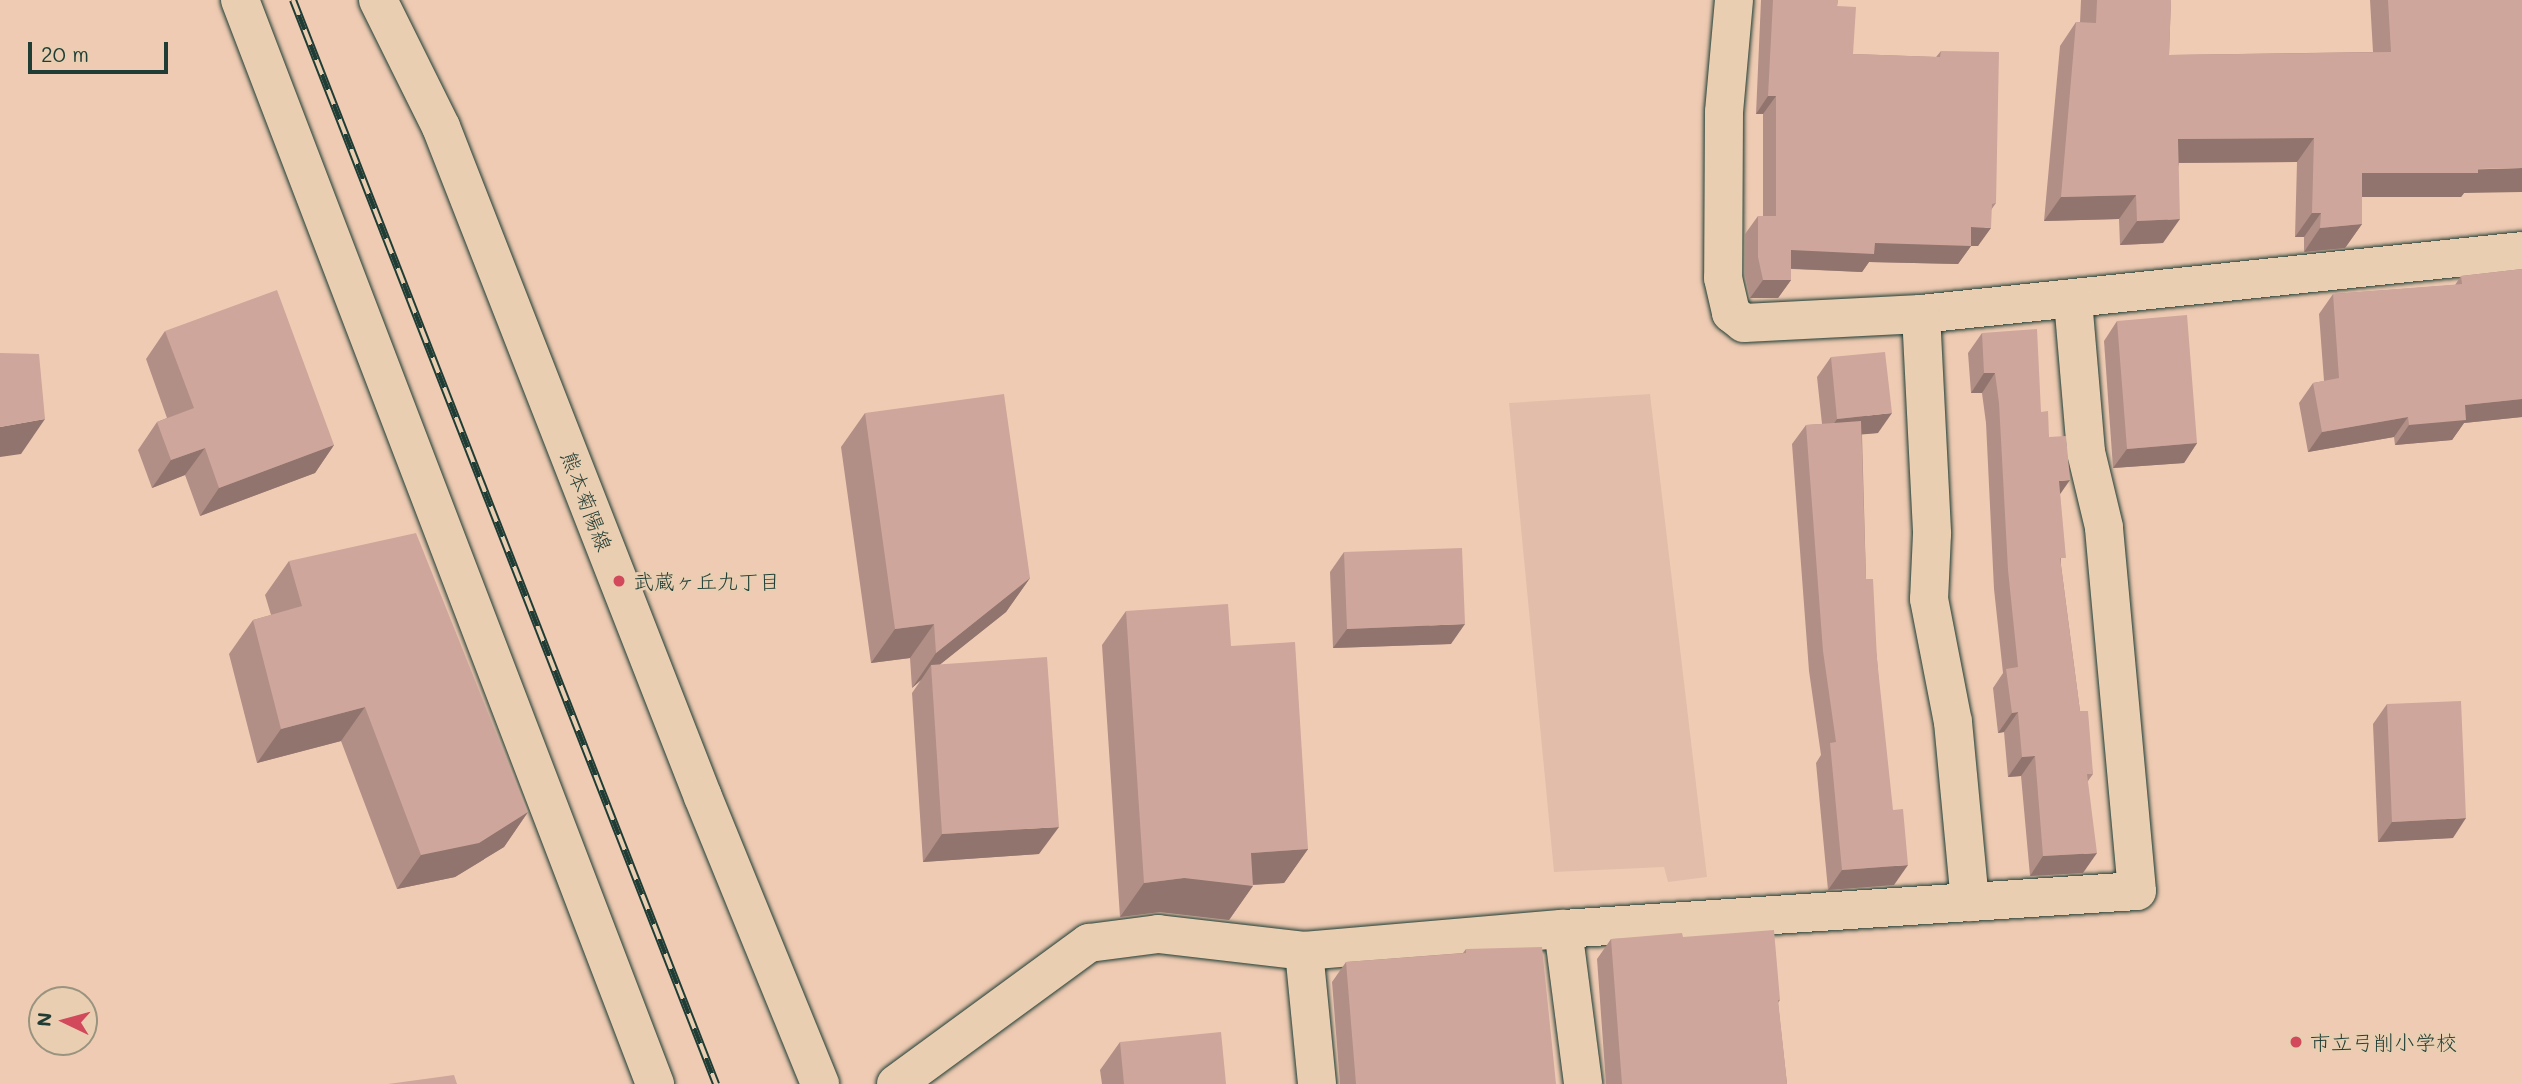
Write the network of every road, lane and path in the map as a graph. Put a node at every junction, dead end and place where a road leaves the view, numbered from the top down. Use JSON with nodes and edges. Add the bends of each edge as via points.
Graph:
{"nodes":[{"id":1,"x":240,"y":0,"type":"edge"},
{"id":2,"x":377,"y":0,"type":"edge"},
{"id":3,"x":403,"y":0,"type":"edge"},
{"id":4,"x":1734,"y":0,"type":"edge"},
{"id":5,"x":441,"y":127,"type":"junction"},
{"id":6,"x":2522,"y":251,"type":"edge"},
{"id":7,"x":2073,"y":300,"type":"junction"},
{"id":8,"x":1921,"y":314,"type":"junction"},
{"id":9,"x":1970,"y":902,"type":"junction"},
{"id":10,"x":1563,"y":929,"type":"junction"},
{"id":11,"x":1304,"y":951,"type":"junction"},
{"id":12,"x":655,"y":1084,"type":"edge"},
{"id":13,"x":820,"y":1084,"type":"edge"},
{"id":14,"x":896,"y":1084,"type":"edge"},
{"id":15,"x":1317,"y":1084,"type":"edge"},
{"id":16,"x":1583,"y":1084,"type":"edge"}],
"edges":[{"from":1,"to":12,"type":"street"},
{"from":2,"to":5,"type":"street","name":"熊本菊陽線"},
{"from":3,"to":5,"type":"street"},
{"from":4,"to":8,"type":"street","via":[[1724,123],[1723,278],[1731,313],[1744,323]]},
{"from":5,"to":13,"type":"street","name":"熊本菊陽線"},
{"from":6,"to":7,"type":"street"},
{"from":7,"to":8,"type":"street"},
{"from":7,"to":9,"type":"street","via":[[2086,452],[2104,527],[2137,891]]},
{"from":8,"to":9,"type":"street","via":[[1933,534],[1929,599],[1953,722]]},
{"from":9,"to":10,"type":"street"},
{"from":10,"to":11,"type":"street"},
{"from":10,"to":16,"type":"street"},
{"from":11,"to":14,"type":"street","via":[[1158,933],[1089,943]]},
{"from":11,"to":15,"type":"street"}]}
